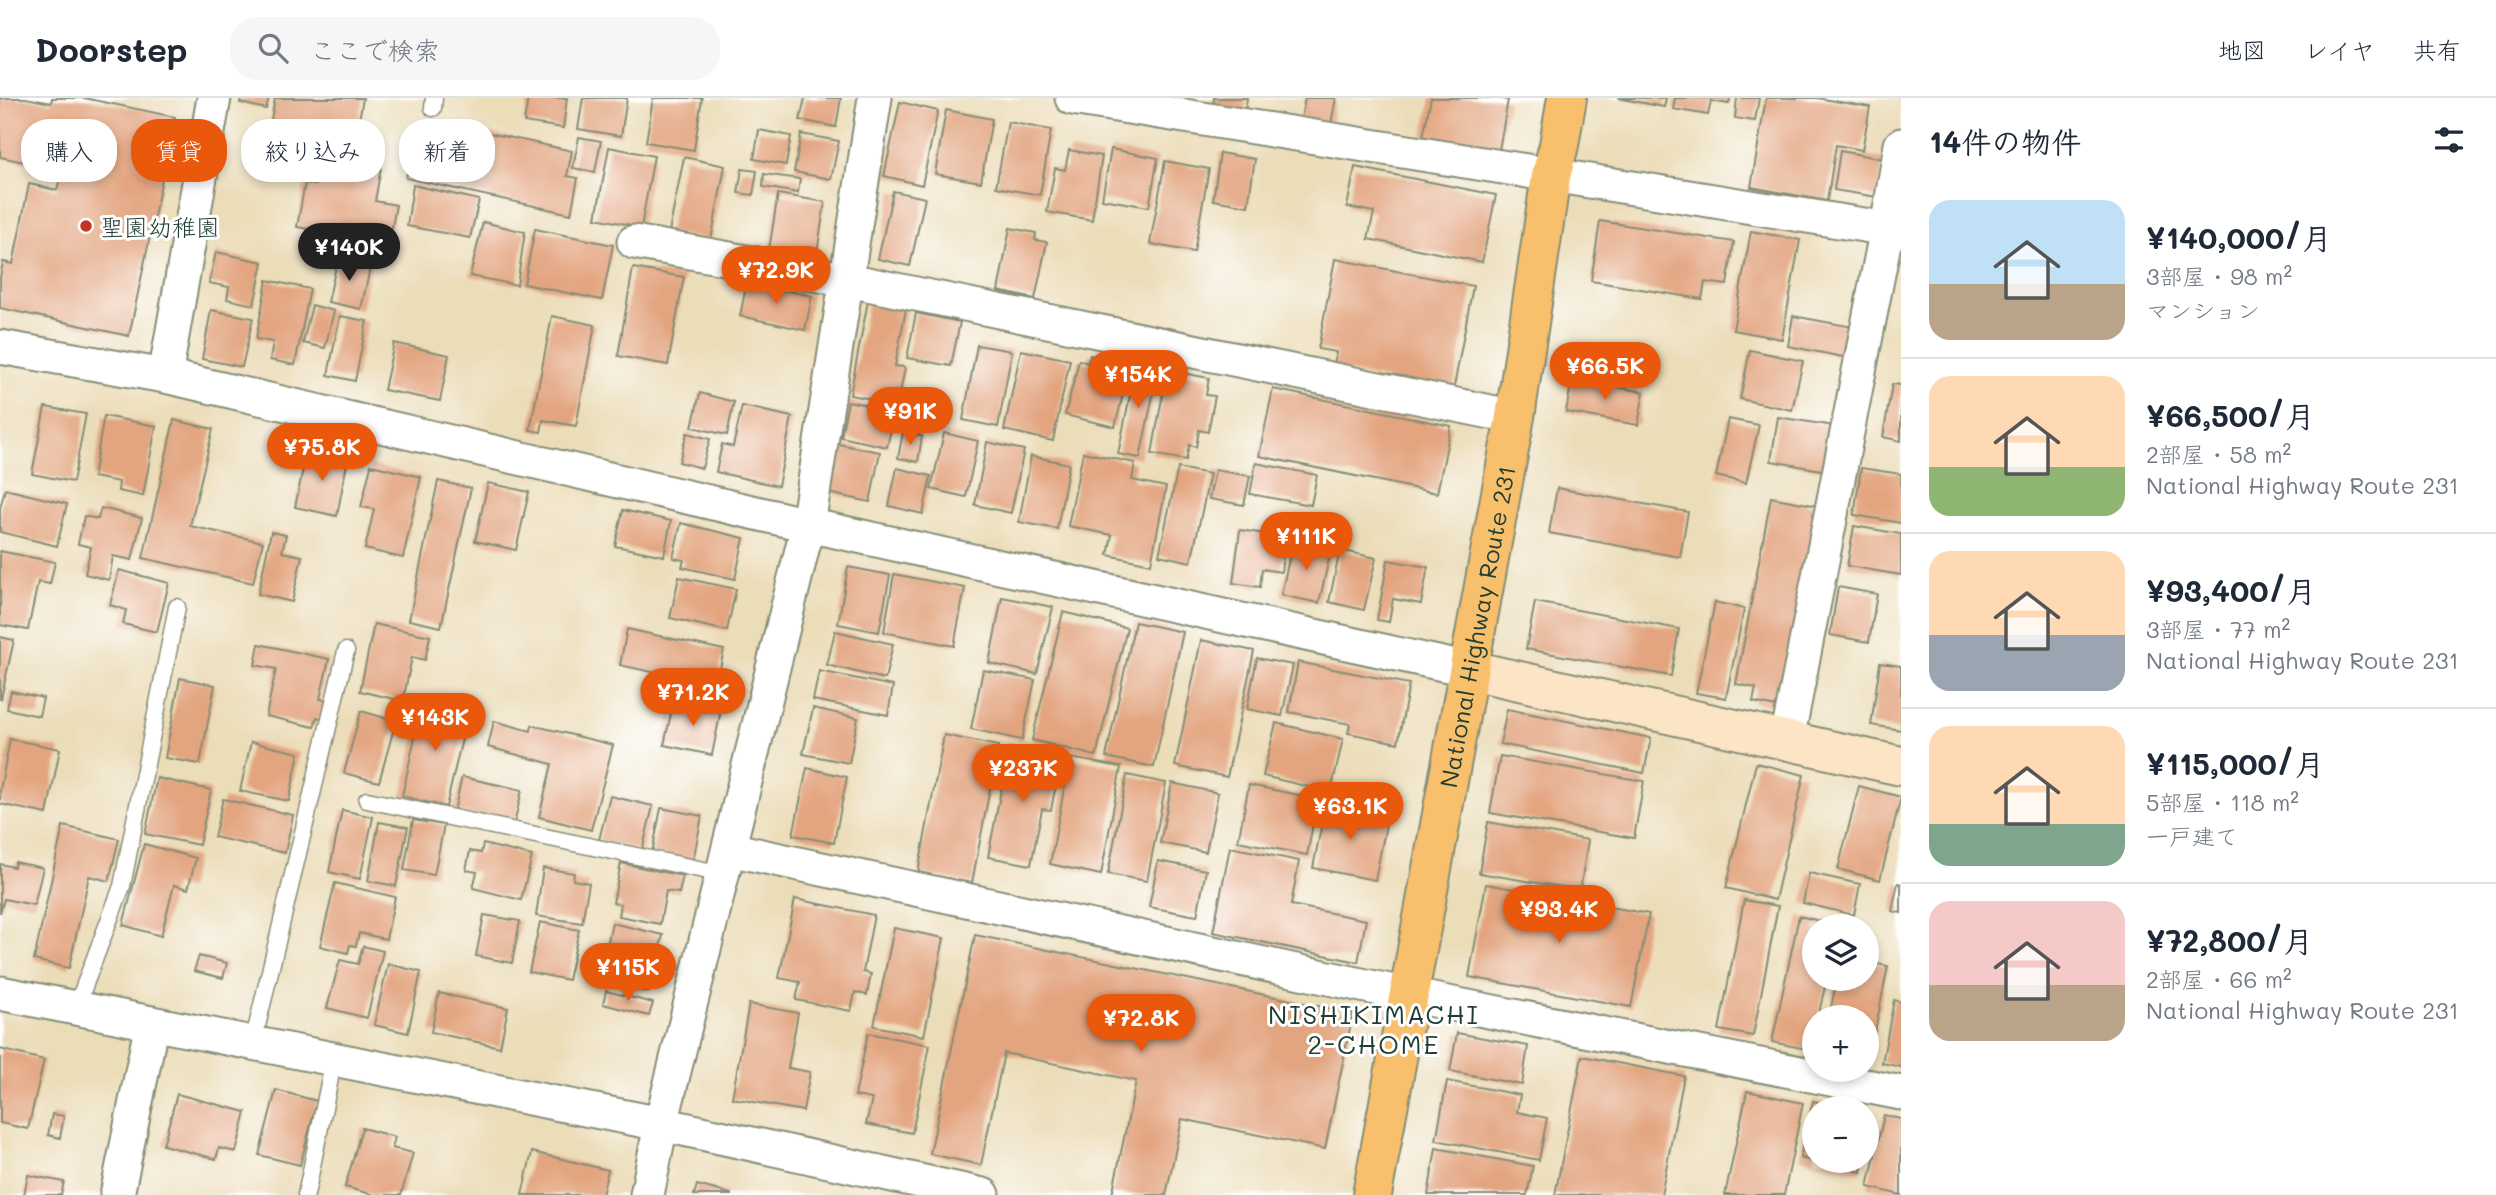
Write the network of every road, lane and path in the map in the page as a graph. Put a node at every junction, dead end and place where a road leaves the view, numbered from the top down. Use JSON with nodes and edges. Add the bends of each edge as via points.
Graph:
{"nodes":[{"id":1,"x":214,"y":98,"type":"edge"},
{"id":2,"x":875,"y":98,"type":"edge"},
{"id":3,"x":1072,"y":98,"type":"edge"},
{"id":4,"x":1567,"y":98,"type":"edge"},
{"id":5,"x":1901,"y":145,"type":"edge"},
{"id":6,"x":1551,"y":176,"type":"junction"},
{"id":7,"x":1894,"y":230,"type":"edge"},
{"id":8,"x":634,"y":242,"type":"dead end"},
{"id":9,"x":848,"y":280,"type":"junction"},
{"id":10,"x":0,"y":347,"type":"edge"},
{"id":11,"x":165,"y":376,"type":"junction"},
{"id":12,"x":1515,"y":417,"type":"junction"},
{"id":13,"x":808,"y":524,"type":"junction"},
{"id":14,"x":177,"y":607,"type":"dead end"},
{"id":15,"x":346,"y":651,"type":"dead end"},
{"id":16,"x":1470,"y":670,"type":"junction"},
{"id":17,"x":1787,"y":740,"type":"junction"},
{"id":18,"x":1901,"y":766,"type":"edge"},
{"id":19,"x":367,"y":800,"type":"dead end"},
{"id":20,"x":726,"y":862,"type":"junction"},
{"id":21,"x":0,"y":993,"type":"edge"},
{"id":22,"x":1408,"y":995,"type":"junction"},
{"id":23,"x":76,"y":1008,"type":"junction"},
{"id":24,"x":152,"y":1023,"type":"junction"},
{"id":25,"x":253,"y":1043,"type":"junction"},
{"id":26,"x":334,"y":1059,"type":"junction"},
{"id":27,"x":1901,"y":1093,"type":"edge"},
{"id":28,"x":661,"y":1124,"type":"junction"},
{"id":29,"x":962,"y":1193,"type":"edge"},
{"id":30,"x":117,"y":1195,"type":"edge"},
{"id":31,"x":306,"y":1195,"type":"edge"},
{"id":32,"x":647,"y":1195,"type":"edge"},
{"id":33,"x":1372,"y":1195,"type":"edge"}],
"edges":[{"from":1,"to":11,"type":"street"},
{"from":2,"to":9,"type":"street"},
{"from":3,"to":6,"type":"street"},
{"from":4,"to":6,"type":"highway","name":"National Highway Route 231"},
{"from":5,"to":7,"type":"street"},
{"from":6,"to":7,"type":"street"},
{"from":6,"to":12,"type":"highway","name":"National Highway Route 231"},
{"from":7,"to":17,"type":"street"},
{"from":8,"to":9,"type":"street"},
{"from":9,"to":12,"type":"street"},
{"from":9,"to":13,"type":"street"},
{"from":10,"to":11,"type":"street"},
{"from":11,"to":13,"type":"street"},
{"from":12,"to":16,"type":"highway","name":"National Highway Route 231"},
{"from":13,"to":16,"type":"street"},
{"from":13,"to":20,"type":"street"},
{"from":14,"to":23,"type":"lane","via":[[122,886]]},
{"from":15,"to":25,"type":"lane"},
{"from":16,"to":17,"type":"street"},
{"from":16,"to":22,"type":"highway","name":"National Highway Route 231"},
{"from":17,"to":18,"type":"street"},
{"from":19,"to":20,"type":"lane"},
{"from":20,"to":22,"type":"street"},
{"from":20,"to":28,"type":"street"},
{"from":21,"to":23,"type":"street"},
{"from":22,"to":27,"type":"street"},
{"from":22,"to":33,"type":"highway","name":"National Highway Route 231"},
{"from":23,"to":24,"type":"street"},
{"from":24,"to":25,"type":"street"},
{"from":24,"to":30,"type":"street"},
{"from":25,"to":26,"type":"street"},
{"from":26,"to":28,"type":"street"},
{"from":26,"to":31,"type":"lane"},
{"from":28,"to":29,"type":"street"},
{"from":28,"to":32,"type":"street"}]}
